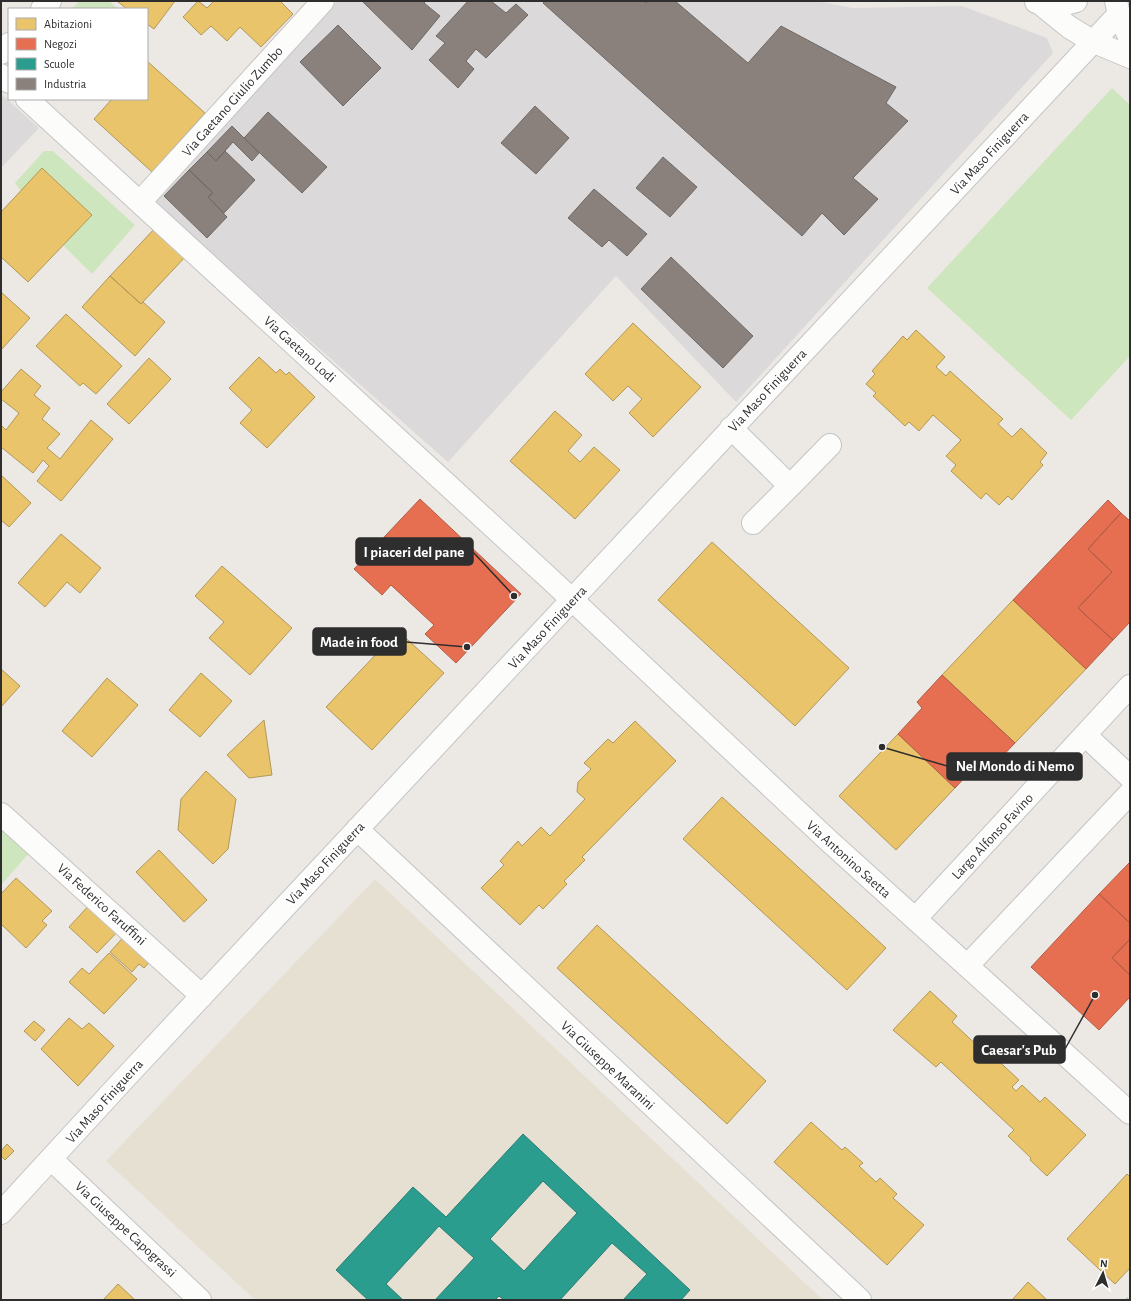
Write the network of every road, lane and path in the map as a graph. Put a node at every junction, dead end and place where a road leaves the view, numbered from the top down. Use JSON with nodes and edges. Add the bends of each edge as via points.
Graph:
{"nodes":[{"id":1,"x":323,"y":1,"type":"edge"},
{"id":2,"x":1035,"y":1,"type":"edge"},
{"id":3,"x":1076,"y":1,"type":"edge"},
{"id":4,"x":1118,"y":7,"type":"edge"},
{"id":5,"x":1130,"y":39,"type":"edge"},
{"id":6,"x":1092,"y":41,"type":"junction"},
{"id":7,"x":8,"y":45,"type":"edge"},
{"id":8,"x":1,"y":53,"type":"edge"},
{"id":9,"x":1130,"y":57,"type":"edge"},
{"id":10,"x":29,"y":100,"type":"edge"},
{"id":11,"x":141,"y":201,"type":"junction"},
{"id":12,"x":731,"y":428,"type":"junction"},
{"id":13,"x":830,"y":444,"type":"dead end"},
{"id":14,"x":790,"y":486,"type":"junction"},
{"id":15,"x":753,"y":523,"type":"dead end"},
{"id":16,"x":572,"y":600,"type":"junction"},
{"id":17,"x":1130,"y":686,"type":"edge"},
{"id":18,"x":1085,"y":735,"type":"junction"},
{"id":19,"x":1130,"y":778,"type":"edge"},
{"id":20,"x":1130,"y":793,"type":"edge"},
{"id":21,"x":1,"y":814,"type":"edge"},
{"id":22,"x":357,"y":830,"type":"junction"},
{"id":23,"x":915,"y":919,"type":"junction"},
{"id":24,"x":967,"y":966,"type":"junction"},
{"id":25,"x":202,"y":996,"type":"junction"},
{"id":26,"x":1130,"y":1114,"type":"edge"},
{"id":27,"x":51,"y":1159,"type":"junction"},
{"id":28,"x":1,"y":1213,"type":"edge"},
{"id":29,"x":1130,"y":1296,"type":"edge"},
{"id":30,"x":200,"y":1300,"type":"edge"},
{"id":31,"x":860,"y":1300,"type":"edge"},
{"id":32,"x":1126,"y":1300,"type":"edge"}],
"edges":[{"from":1,"to":11,"type":"street","name":"Via Gaetano Giulio Zumbo"},
{"from":2,"to":3,"type":"street","via":[[1052,5]]},
{"from":2,"to":6,"type":"street"},
{"from":4,"to":5,"type":"street"},
{"from":4,"to":6,"type":"street","name":"Via Maso Finiguerra"},
{"from":6,"to":9,"type":"street"},
{"from":6,"to":12,"type":"street","name":"Via Maso Finiguerra"},
{"from":7,"to":8,"type":"street"},
{"from":10,"to":11,"type":"street","name":"Via Gaetano Lodi"},
{"from":11,"to":16,"type":"street","name":"Via Gaetano Lodi"},
{"from":12,"to":14,"type":"street"},
{"from":12,"to":16,"type":"street","name":"Via Maso Finiguerra"},
{"from":13,"to":14,"type":"street"},
{"from":14,"to":15,"type":"street"},
{"from":16,"to":22,"type":"street","name":"Via Maso Finiguerra"},
{"from":16,"to":23,"type":"street","name":"Via Antonino Saetta"},
{"from":17,"to":18,"type":"street","name":"Largo Alfonso Favino"},
{"from":18,"to":19,"type":"street"},
{"from":18,"to":23,"type":"street","name":"Largo Alfonso Favino"},
{"from":20,"to":24,"type":"street"},
{"from":21,"to":25,"type":"street","name":"Via Federico Faruffini"},
{"from":22,"to":25,"type":"street","name":"Via Maso Finiguerra"},
{"from":22,"to":31,"type":"street","name":"Via Giuseppe Maranini"},
{"from":23,"to":24,"type":"street","name":"Via Antonino Saetta"},
{"from":24,"to":26,"type":"street","name":"Via Antonino Saetta"},
{"from":25,"to":27,"type":"street","name":"Via Maso Finiguerra"},
{"from":27,"to":28,"type":"street","name":"Via Maso Finiguerra"},
{"from":27,"to":30,"type":"street","name":"Via Giuseppe Capograssi"},
{"from":29,"to":32,"type":"path"}]}
